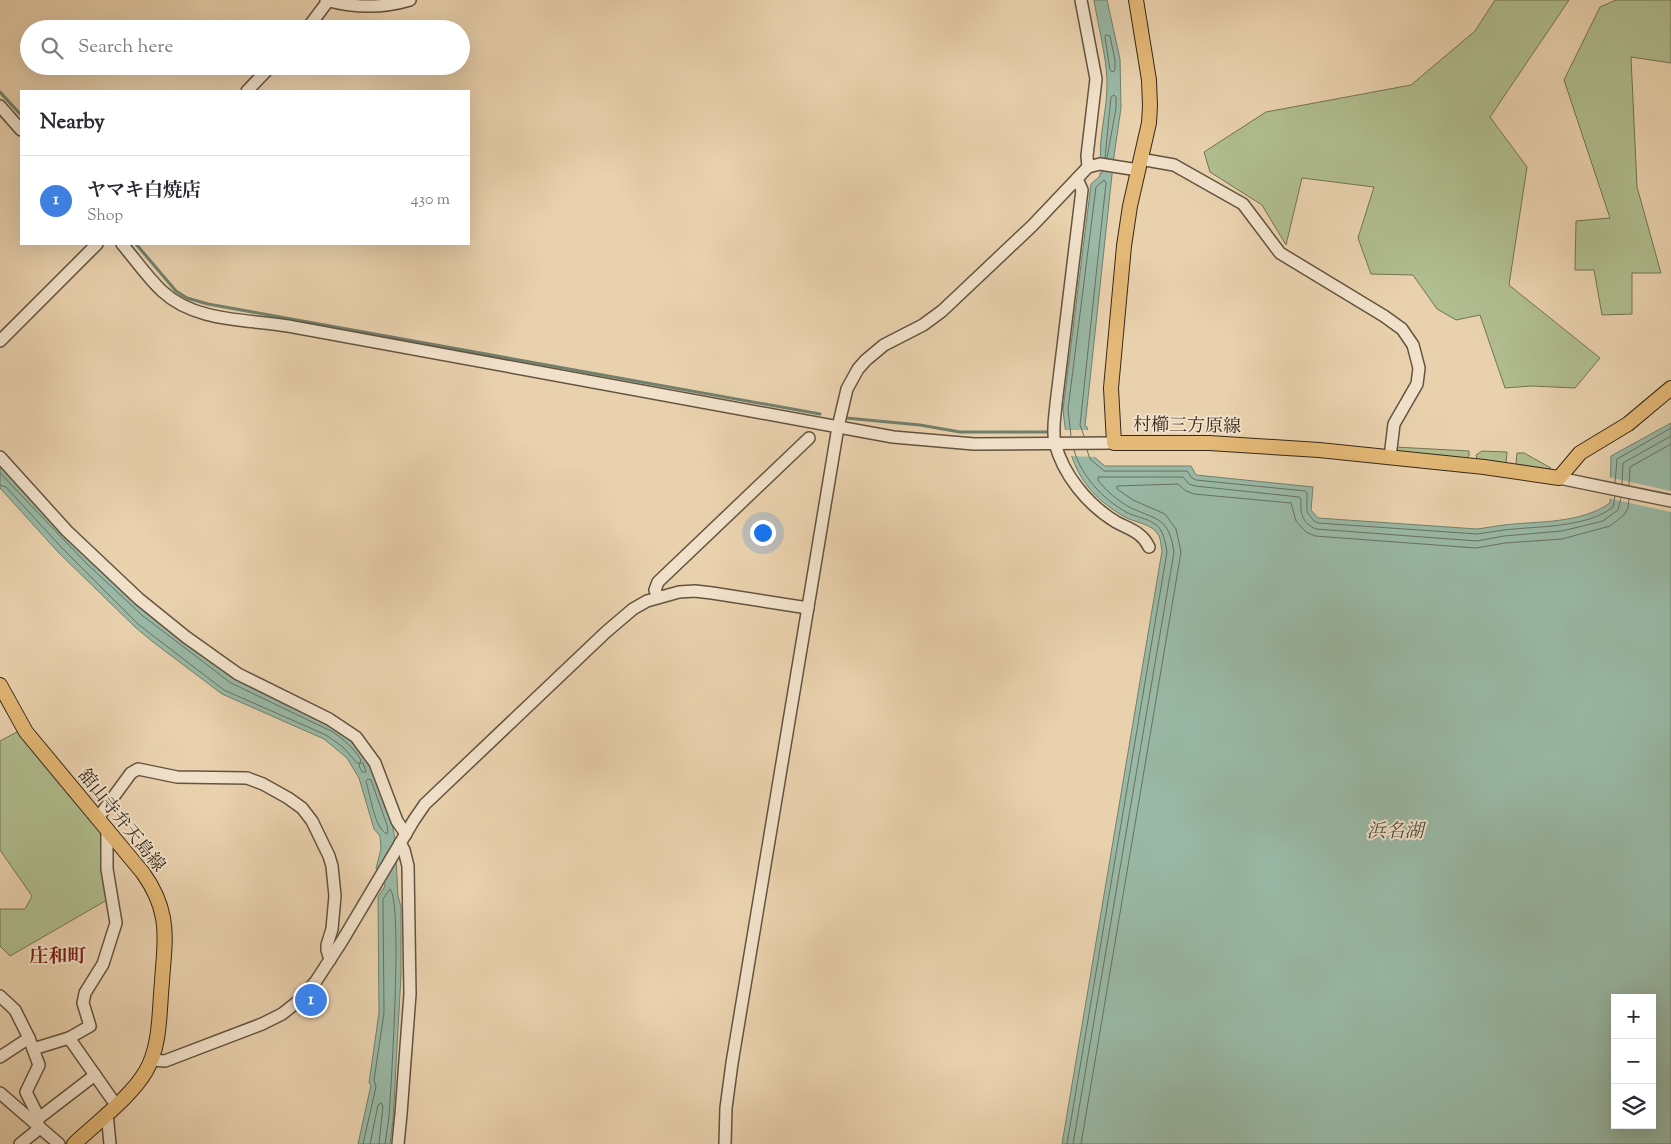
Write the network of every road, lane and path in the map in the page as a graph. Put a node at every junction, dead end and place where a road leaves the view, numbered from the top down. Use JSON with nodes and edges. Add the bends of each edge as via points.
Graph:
{"nodes":[{"id":1,"x":327,"y":0,"type":"edge"},
{"id":2,"x":410,"y":0,"type":"edge"},
{"id":3,"x":1081,"y":0,"type":"edge"},
{"id":4,"x":1136,"y":0,"type":"edge"},
{"id":5,"x":313,"y":20,"type":"edge"},
{"id":6,"x":262,"y":75,"type":"edge"},
{"id":7,"x":248,"y":90,"type":"edge"},
{"id":8,"x":0,"y":106,"type":"edge"},
{"id":9,"x":20,"y":129,"type":"edge"},
{"id":10,"x":1136,"y":166,"type":"junction"},
{"id":11,"x":1088,"y":167,"type":"junction"},
{"id":12,"x":1077,"y":179,"type":"junction"},
{"id":13,"x":96,"y":245,"type":"edge"},
{"id":14,"x":123,"y":245,"type":"edge"},
{"id":15,"x":0,"y":341,"type":"edge"},
{"id":16,"x":1671,"y":388,"type":"edge"},
{"id":17,"x":838,"y":427,"type":"junction"},
{"id":18,"x":809,"y":438,"type":"dead end"},
{"id":19,"x":1114,"y":443,"type":"junction"},
{"id":20,"x":1059,"y":444,"type":"junction"},
{"id":21,"x":0,"y":457,"type":"edge"},
{"id":22,"x":1390,"y":457,"type":"junction"},
{"id":23,"x":1559,"y":478,"type":"junction"},
{"id":24,"x":1671,"y":502,"type":"edge"},
{"id":25,"x":1149,"y":547,"type":"dead end"},
{"id":26,"x":658,"y":597,"type":"junction"},
{"id":27,"x":808,"y":608,"type":"junction"},
{"id":28,"x":0,"y":685,"type":"edge"},
{"id":29,"x":98,"y":818,"type":"junction"},
{"id":30,"x":108,"y":830,"type":"junction"},
{"id":31,"x":401,"y":842,"type":"junction"},
{"id":32,"x":330,"y":960,"type":"junction"},
{"id":33,"x":0,"y":996,"type":"edge"},
{"id":34,"x":68,"y":1038,"type":"junction"},
{"id":35,"x":31,"y":1043,"type":"junction"},
{"id":36,"x":0,"y":1058,"type":"edge"},
{"id":37,"x":152,"y":1060,"type":"junction"},
{"id":38,"x":95,"y":1075,"type":"junction"},
{"id":39,"x":0,"y":1093,"type":"edge"},
{"id":40,"x":112,"y":1109,"type":"junction"},
{"id":41,"x":39,"y":1123,"type":"junction"},
{"id":42,"x":20,"y":1144,"type":"edge"},
{"id":43,"x":59,"y":1144,"type":"edge"},
{"id":44,"x":74,"y":1144,"type":"edge"},
{"id":45,"x":110,"y":1144,"type":"edge"},
{"id":46,"x":398,"y":1144,"type":"edge"},
{"id":47,"x":725,"y":1144,"type":"edge"}],
"edges":[{"from":1,"to":2,"type":"street","via":[[367,6]]},
{"from":1,"to":5,"type":"street"},
{"from":3,"to":11,"type":"street","via":[[1096,80]]},
{"from":4,"to":10,"type":"main road","name":"村櫛三方原線","via":[[1150,97],[1148,123]]},
{"from":6,"to":7,"type":"street"},
{"from":8,"to":9,"type":"street"},
{"from":10,"to":11,"type":"street","via":[[1100,164]]},
{"from":10,"to":19,"type":"main road","name":"村櫛三方原線","via":[[1124,246],[1112,377]]},
{"from":10,"to":22,"type":"street","via":[[1174,165],[1243,204],[1280,253],[1402,329],[1413,345],[1419,368],[1417,384],[1394,424]]},
{"from":11,"to":12,"type":"street"},
{"from":12,"to":17,"type":"street","via":[[942,311],[884,345],[866,360],[846,389]]},
{"from":12,"to":20,"type":"street","via":[[1082,190],[1054,429]]},
{"from":13,"to":15,"type":"street"},
{"from":14,"to":17,"type":"street","via":[[161,290],[185,308],[199,313],[288,326]]},
{"from":16,"to":23,"type":"main road","via":[[1628,424],[1580,453]]},
{"from":17,"to":20,"type":"street","via":[[947,443]]},
{"from":17,"to":27,"type":"street"},
{"from":18,"to":26,"type":"street","via":[[658,582],[655,590]]},
{"from":19,"to":20,"type":"street"},
{"from":19,"to":22,"type":"main road","name":"村櫛三方原線","via":[[1235,444]]},
{"from":20,"to":25,"type":"street","via":[[1068,471],[1085,496],[1107,516],[1143,537]]},
{"from":21,"to":31,"type":"street","via":[[67,531],[139,599],[186,637],[238,674],[334,721],[356,737],[375,763],[397,821]]},
{"from":22,"to":23,"type":"main road","name":"村櫛三方原線"},
{"from":23,"to":24,"type":"street"},
{"from":26,"to":27,"type":"street","via":[[695,591]]},
{"from":26,"to":31,"type":"street","via":[[633,609],[606,632],[432,796]]},
{"from":27,"to":47,"type":"street","via":[[732,1063]]},
{"from":28,"to":29,"type":"main road","name":"舘山寺弁天島線","via":[[26,732]]},
{"from":29,"to":30,"type":"main road","name":"舘山寺弁天島線"},
{"from":29,"to":32,"type":"street","via":[[131,773],[138,769],[177,777],[247,778],[288,798],[307,814],[331,861],[335,896],[327,945]]},
{"from":30,"to":34,"type":"street","via":[[107,869],[116,923],[103,964],[83,1003],[90,1026]]},
{"from":30,"to":37,"type":"main road","name":"舘山寺弁天島線","via":[[148,880],[163,917],[158,1028]]},
{"from":31,"to":32,"type":"street"},
{"from":31,"to":46,"type":"street","via":[[408,866],[410,994]]},
{"from":32,"to":37,"type":"street","via":[[309,991],[282,1014],[165,1062]]},
{"from":33,"to":35,"type":"street","via":[[15,1010]]},
{"from":34,"to":35,"type":"street"},
{"from":34,"to":38,"type":"street"},
{"from":35,"to":36,"type":"street"},
{"from":35,"to":41,"type":"street","via":[[39,1065],[26,1092]]},
{"from":37,"to":40,"type":"main road","name":"舘山寺弁天島線","via":[[141,1078]]},
{"from":38,"to":40,"type":"street"},
{"from":38,"to":41,"type":"street"},
{"from":39,"to":41,"type":"street"},
{"from":40,"to":44,"type":"main road","name":"舘山寺弁天島線"},
{"from":40,"to":45,"type":"street"},
{"from":41,"to":42,"type":"street"},
{"from":41,"to":43,"type":"street"}]}
